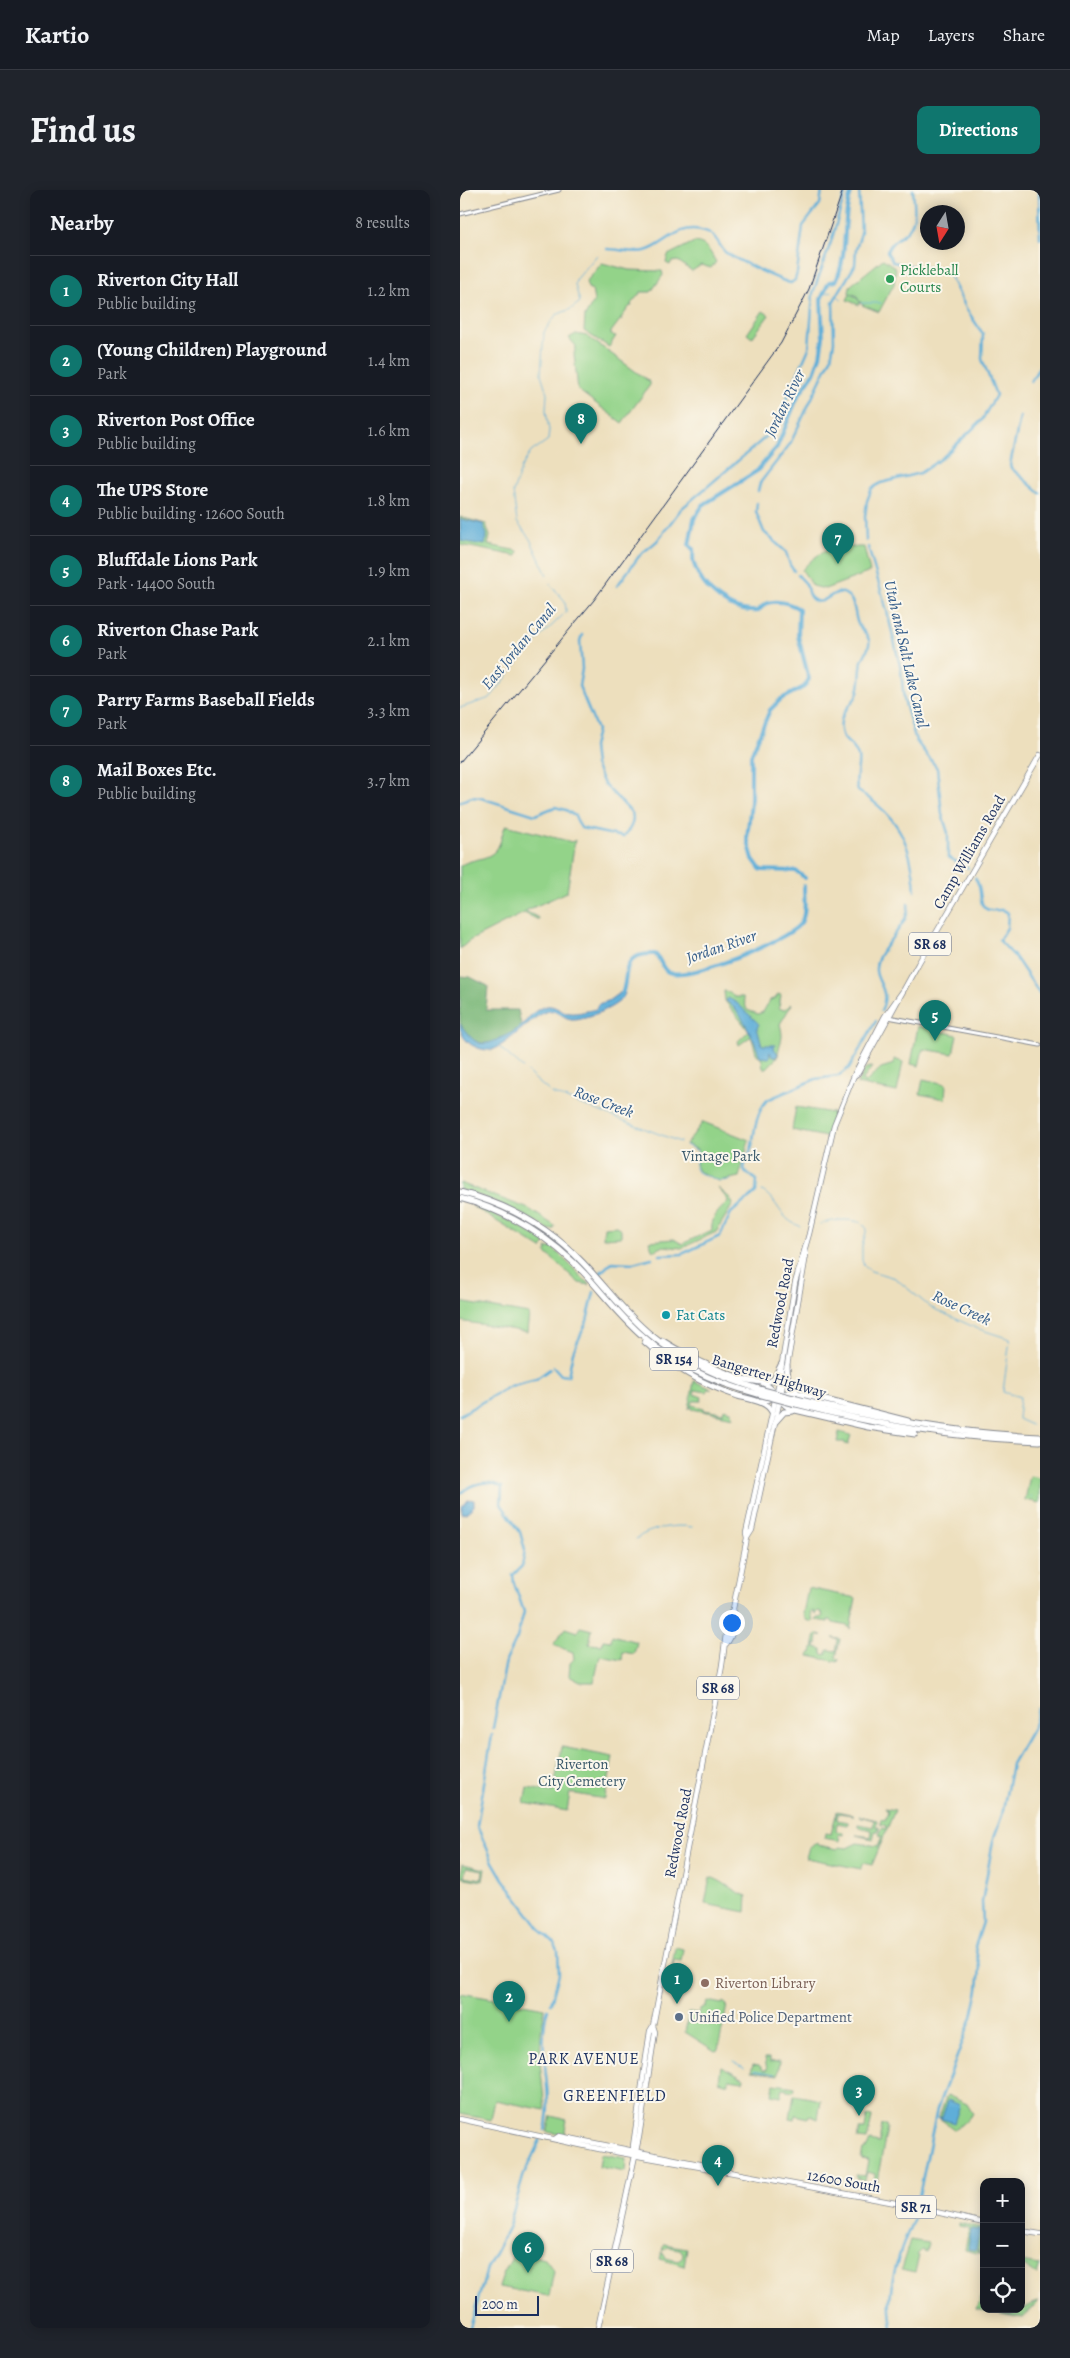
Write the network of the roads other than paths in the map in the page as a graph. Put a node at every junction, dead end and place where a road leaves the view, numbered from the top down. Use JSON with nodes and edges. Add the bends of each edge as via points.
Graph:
{"nodes":[{"id":1,"x":559,"y":190,"type":"edge"},
{"id":2,"x":460,"y":214,"type":"edge"},
{"id":3,"x":1040,"y":755,"type":"edge"},
{"id":4,"x":888,"y":1017,"type":"junction"},
{"id":5,"x":1040,"y":1045,"type":"edge"},
{"id":6,"x":846,"y":1092,"type":"joint"},
{"id":7,"x":460,"y":1192,"type":"edge"},
{"id":8,"x":460,"y":1198,"type":"edge"},
{"id":9,"x":544,"y":1234,"type":"junction"},
{"id":10,"x":555,"y":1242,"type":"junction"},
{"id":11,"x":805,"y":1250,"type":"junction"},
{"id":12,"x":606,"y":1298,"type":"junction"},
{"id":13,"x":633,"y":1319,"type":"junction"},
{"id":14,"x":781,"y":1365,"type":"junction"},
{"id":15,"x":788,"y":1366,"type":"junction"},
{"id":16,"x":764,"y":1383,"type":"junction"},
{"id":17,"x":759,"y":1391,"type":"junction"},
{"id":18,"x":803,"y":1393,"type":"junction"},
{"id":19,"x":778,"y":1396,"type":"junction"},
{"id":20,"x":757,"y":1401,"type":"junction"},
{"id":21,"x":797,"y":1401,"type":"junction"},
{"id":22,"x":800,"y":1411,"type":"junction"},
{"id":23,"x":772,"y":1412,"type":"junction"},
{"id":24,"x":776,"y":1421,"type":"junction"},
{"id":25,"x":948,"y":1430,"type":"junction"},
{"id":26,"x":958,"y":1436,"type":"junction"},
{"id":27,"x":1040,"y":1437,"type":"edge"},
{"id":28,"x":1040,"y":1441,"type":"edge"},
{"id":29,"x":747,"y":1538,"type":"junction"},
{"id":30,"x":460,"y":2119,"type":"edge"},
{"id":31,"x":634,"y":2153,"type":"junction"},
{"id":32,"x":980,"y":2222,"type":"edge"},
{"id":33,"x":1025,"y":2231,"type":"edge"},
{"id":34,"x":1040,"y":2234,"type":"edge"},
{"id":35,"x":598,"y":2328,"type":"edge"}],
"edges":[{"from":1,"to":2,"type":"main road"},
{"from":3,"to":4,"type":"main road","name":"Camp Williams Road","number":"SR 68"},
{"from":4,"to":5,"type":"main road"},
{"from":4,"to":6,"type":"main road","name":"Camp Williams Road","number":"SR 68"},
{"from":6,"to":11,"type":"main road","name":"Redwood Road","number":"SR 68","via":[[831,1135]]},
{"from":7,"to":9,"type":"highway","name":"Bangerter Highway","number":"SR 154","via":[[504,1207]]},
{"from":8,"to":9,"type":"highway","name":"Bangerter Highway","number":"SR 154"},
{"from":9,"to":10,"type":"highway","name":"Bangerter Highway","number":"SR 154"},
{"from":10,"to":12,"type":"highway","name":"Bangerter Highway","number":"SR 154"},
{"from":10,"to":13,"type":"highway","name":"Bangerter Highway","number":"SR 154","via":[[583,1263]]},
{"from":11,"to":14,"type":"main road","name":"Redwood Road","number":"SR 68","via":[[794,1289]]},
{"from":11,"to":15,"type":"main road","name":"Redwood Road","number":"SR 68"},
{"from":12,"to":17,"type":"highway","name":"Bangerter Highway","number":"SR 154","via":[[644,1337],[683,1365],[727,1385]]},
{"from":12,"to":20,"type":"highway","via":[[666,1360],[706,1382]]},
{"from":13,"to":16,"type":"highway","via":[[706,1365]]},
{"from":13,"to":17,"type":"highway","name":"Bangerter Highway","number":"SR 154","via":[[685,1359]]},
{"from":14,"to":16,"type":"highway","via":[[774,1379]]},
{"from":14,"to":19,"type":"main road","name":"Redwood Road","number":"SR 68"},
{"from":15,"to":18,"type":"highway","via":[[790,1386]]},
{"from":15,"to":19,"type":"main road","name":"Redwood Road","number":"SR 68"},
{"from":16,"to":19,"type":"highway"},
{"from":17,"to":21,"type":"highway","name":"Bangerter Highway","number":"SR 154","bridge":true},
{"from":18,"to":19,"type":"highway","via":[[792,1391]]},
{"from":18,"to":25,"type":"highway"},
{"from":19,"to":20,"type":"highway"},
{"from":19,"to":22,"type":"highway","via":[[788,1408]]},
{"from":19,"to":23,"type":"main road","name":"Redwood Road","number":"SR 68"},
{"from":19,"to":24,"type":"main road","number":"SR 68"},
{"from":20,"to":23,"type":"highway","via":[[770,1407]]},
{"from":21,"to":25,"type":"highway","name":"Bangerter Highway","number":"SR 154"},
{"from":21,"to":26,"type":"highway","name":"Bangerter Highway","number":"SR 154","via":[[895,1427]]},
{"from":22,"to":24,"type":"highway","via":[[786,1411]]},
{"from":22,"to":26,"type":"highway","via":[[885,1430]]},
{"from":23,"to":29,"type":"main road","name":"Redwood Road","number":"SR 68"},
{"from":24,"to":29,"type":"main road","name":"Redwood Road","number":"SR 68","via":[[752,1530]]},
{"from":25,"to":27,"type":"highway","name":"Bangerter Highway","number":"SR 154"},
{"from":26,"to":28,"type":"highway","name":"Bangerter Highway","number":"SR 154"},
{"from":29,"to":31,"type":"main road","name":"Redwood Road","number":"SR 68","via":[[730,1640],[726,1644],[650,2031]]},
{"from":30,"to":31,"type":"main road","name":"12600 South","number":"SR 71"},
{"from":31,"to":32,"type":"main road","name":"12600 South","number":"SR 71"},
{"from":31,"to":35,"type":"main road","name":"Redwood Road","number":"SR 68"},
{"from":33,"to":34,"type":"main road"}]}
